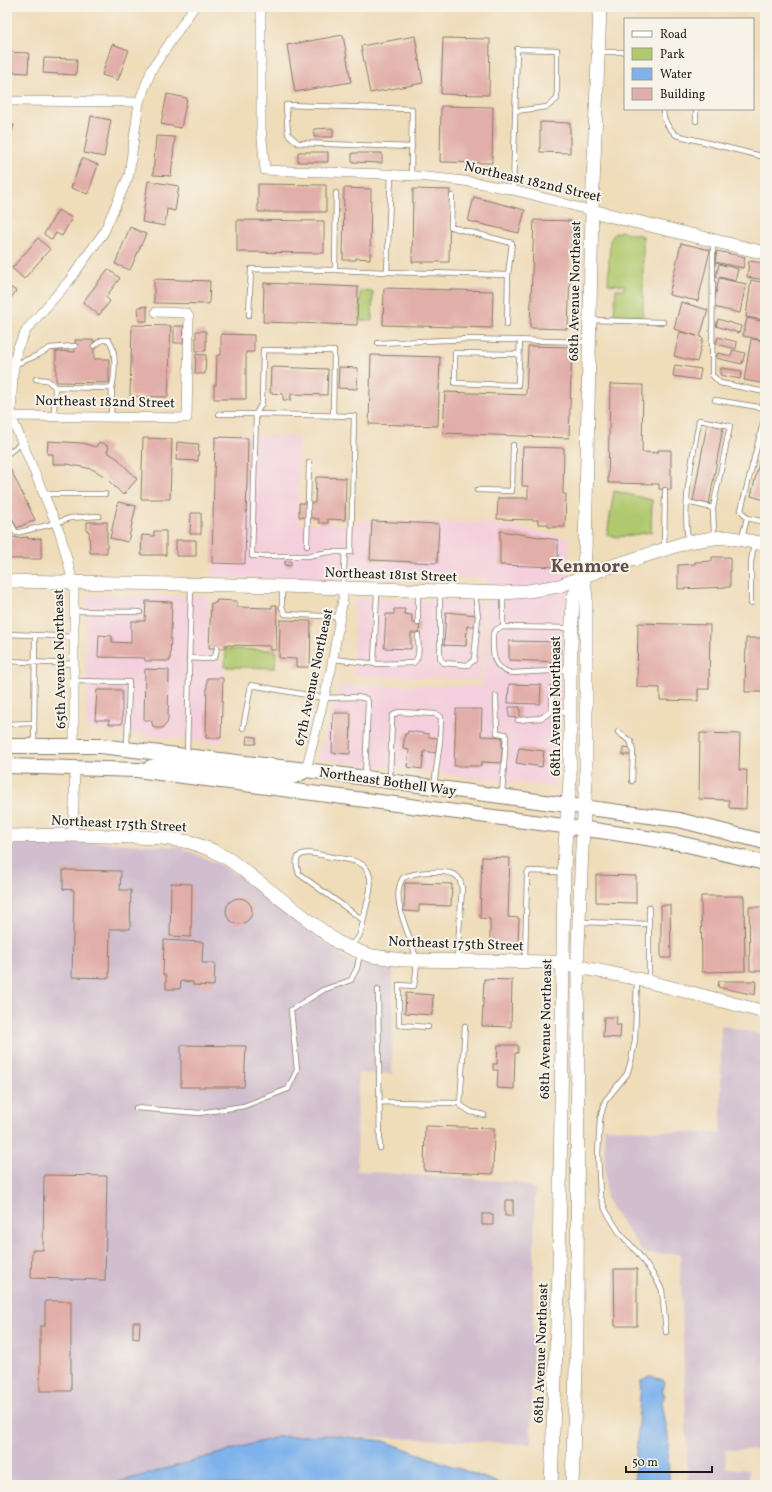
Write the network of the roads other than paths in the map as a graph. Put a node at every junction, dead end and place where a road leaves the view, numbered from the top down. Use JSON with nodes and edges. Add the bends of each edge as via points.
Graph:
{"nodes":[{"id":1,"x":194,"y":7,"type":"edge"},
{"id":2,"x":261,"y":7,"type":"edge"},
{"id":3,"x":600,"y":7,"type":"edge"},
{"id":4,"x":598,"y":52,"type":"junction"},
{"id":5,"x":624,"y":52,"type":"edge"},
{"id":6,"x":7,"y":101,"type":"edge"},
{"id":7,"x":139,"y":102,"type":"junction"},
{"id":8,"x":663,"y":110,"type":"edge"},
{"id":9,"x":696,"y":110,"type":"edge"},
{"id":10,"x":516,"y":111,"type":"junction"},
{"id":11,"x":696,"y":121,"type":"dead end"},
{"id":12,"x":412,"y":147,"type":"junction"},
{"id":13,"x":765,"y":157,"type":"edge"},
{"id":14,"x":391,"y":175,"type":"junction"},
{"id":15,"x":411,"y":176,"type":"junction"},
{"id":16,"x":513,"y":190,"type":"junction"},
{"id":17,"x":336,"y":193,"type":"dead end"},
{"id":18,"x":452,"y":196,"type":"dead end"},
{"id":19,"x":592,"y":211,"type":"junction"},
{"id":20,"x":713,"y":240,"type":"junction"},
{"id":21,"x":765,"y":253,"type":"edge"},
{"id":22,"x":335,"y":270,"type":"junction"},
{"id":23,"x":387,"y":272,"type":"junction"},
{"id":24,"x":508,"y":275,"type":"junction"},
{"id":25,"x":156,"y":312,"type":"dead end"},
{"id":26,"x":250,"y":315,"type":"dead end"},
{"id":27,"x":589,"y":320,"type":"junction"},
{"id":28,"x":663,"y":322,"type":"dead end"},
{"id":29,"x":507,"y":325,"type":"dead end"},
{"id":30,"x":520,"y":340,"type":"junction"},
{"id":31,"x":589,"y":342,"type":"junction"},
{"id":32,"x":378,"y":343,"type":"dead end"},
{"id":33,"x":75,"y":346,"type":"dead end"},
{"id":34,"x":94,"y":346,"type":"dead end"},
{"id":35,"x":519,"y":354,"type":"junction"},
{"id":36,"x":14,"y":365,"type":"junction"},
{"id":37,"x":36,"y":379,"type":"dead end"},
{"id":38,"x":55,"y":387,"type":"junction"},
{"id":39,"x":112,"y":388,"type":"junction"},
{"id":40,"x":765,"y":392,"type":"edge"},
{"id":41,"x":715,"y":400,"type":"dead end"},
{"id":42,"x":765,"y":408,"type":"edge"},
{"id":43,"x":220,"y":414,"type":"dead end"},
{"id":44,"x":256,"y":414,"type":"junction"},
{"id":45,"x":333,"y":415,"type":"junction"},
{"id":46,"x":765,"y":415,"type":"edge"},
{"id":47,"x":9,"y":416,"type":"edge"},
{"id":48,"x":54,"y":417,"type":"junction"},
{"id":49,"x":111,"y":417,"type":"junction"},
{"id":50,"x":22,"y":443,"type":"junction"},
{"id":51,"x":513,"y":445,"type":"dead end"},
{"id":52,"x":7,"y":454,"type":"edge"},
{"id":53,"x":309,"y":463,"type":"dead end"},
{"id":54,"x":477,"y":490,"type":"dead end"},
{"id":55,"x":665,"y":490,"type":"dead end"},
{"id":56,"x":44,"y":494,"type":"junction"},
{"id":57,"x":105,"y":494,"type":"dead end"},
{"id":58,"x":687,"y":502,"type":"junction"},
{"id":59,"x":713,"y":508,"type":"junction"},
{"id":60,"x":7,"y":514,"type":"edge"},
{"id":61,"x":99,"y":516,"type":"dead end"},
{"id":62,"x":747,"y":518,"type":"junction"},
{"id":63,"x":765,"y":522,"type":"edge"},
{"id":64,"x":56,"y":523,"type":"junction"},
{"id":65,"x":714,"y":538,"type":"junction"},
{"id":66,"x":754,"y":541,"type":"edge"},
{"id":67,"x":688,"y":542,"type":"junction"},
{"id":68,"x":307,"y":546,"type":"dead end"},
{"id":69,"x":664,"y":549,"type":"junction"},
{"id":70,"x":345,"y":552,"type":"junction"},
{"id":71,"x":583,"y":576,"type":"junction"},
{"id":72,"x":7,"y":581,"type":"edge"},
{"id":73,"x":72,"y":582,"type":"junction"},
{"id":74,"x":191,"y":584,"type":"junction"},
{"id":75,"x":282,"y":586,"type":"junction"},
{"id":76,"x":343,"y":588,"type":"junction"},
{"id":77,"x":377,"y":589,"type":"junction"},
{"id":78,"x":418,"y":591,"type":"junction"},
{"id":79,"x":440,"y":591,"type":"junction"},
{"id":80,"x":475,"y":592,"type":"junction"},
{"id":81,"x":502,"y":593,"type":"junction"},
{"id":82,"x":751,"y":604,"type":"dead end"},
{"id":83,"x":74,"y":611,"type":"junction"},
{"id":84,"x":140,"y":612,"type":"dead end"},
{"id":85,"x":340,"y":617,"type":"junction"},
{"id":86,"x":418,"y":623,"type":"dead end"},
{"id":87,"x":503,"y":627,"type":"junction"},
{"id":88,"x":571,"y":628,"type":"junction"},
{"id":89,"x":7,"y":634,"type":"edge"},
{"id":90,"x":36,"y":634,"type":"junction"},
{"id":91,"x":418,"y":636,"type":"dead end"},
{"id":92,"x":74,"y":637,"type":"junction"},
{"id":93,"x":217,"y":648,"type":"dead end"},
{"id":94,"x":189,"y":658,"type":"junction"},
{"id":95,"x":333,"y":659,"type":"junction"},
{"id":96,"x":7,"y":661,"type":"edge"},
{"id":97,"x":35,"y":662,"type":"junction"},
{"id":98,"x":74,"y":664,"type":"junction"},
{"id":99,"x":374,"y":664,"type":"junction"},
{"id":100,"x":570,"y":670,"type":"junction"},
{"id":101,"x":74,"y":681,"type":"junction"},
{"id":102,"x":552,"y":688,"type":"dead end"},
{"id":103,"x":496,"y":696,"type":"dead end"},
{"id":104,"x":324,"y":698,"type":"junction"},
{"id":105,"x":552,"y":711,"type":"junction"},
{"id":106,"x":571,"y":711,"type":"junction"},
{"id":107,"x":518,"y":720,"type":"dead end"},
{"id":108,"x":34,"y":723,"type":"junction"},
{"id":109,"x":7,"y":724,"type":"edge"},
{"id":110,"x":243,"y":728,"type":"dead end"},
{"id":111,"x":618,"y":732,"type":"dead end"},
{"id":112,"x":74,"y":745,"type":"junction"},
{"id":113,"x":7,"y":746,"type":"edge"},
{"id":114,"x":34,"y":746,"type":"junction"},
{"id":115,"x":127,"y":749,"type":"junction"},
{"id":116,"x":7,"y":755,"type":"edge"},
{"id":117,"x":187,"y":756,"type":"junction"},
{"id":118,"x":7,"y":766,"type":"edge"},
{"id":119,"x":75,"y":767,"type":"junction"},
{"id":120,"x":137,"y":770,"type":"junction"},
{"id":121,"x":306,"y":770,"type":"junction"},
{"id":122,"x":365,"y":778,"type":"junction"},
{"id":123,"x":632,"y":781,"type":"dead end"},
{"id":124,"x":390,"y":782,"type":"junction"},
{"id":125,"x":434,"y":788,"type":"junction"},
{"id":126,"x":501,"y":797,"type":"junction"},
{"id":127,"x":568,"y":806,"type":"junction"},
{"id":128,"x":584,"y":808,"type":"junction"},
{"id":129,"x":566,"y":826,"type":"junction"},
{"id":130,"x":583,"y":828,"type":"junction"},
{"id":131,"x":73,"y":835,"type":"junction"},
{"id":132,"x":7,"y":836,"type":"edge"},
{"id":133,"x":765,"y":842,"type":"edge"},
{"id":134,"x":765,"y":863,"type":"edge"},
{"id":135,"x":564,"y":872,"type":"junction"},
{"id":136,"x":649,"y":907,"type":"dead end"},
{"id":137,"x":363,"y":920,"type":"junction"},
{"id":138,"x":580,"y":922,"type":"junction"},
{"id":139,"x":649,"y":924,"type":"junction"},
{"id":140,"x":354,"y":950,"type":"junction"},
{"id":141,"x":417,"y":960,"type":"junction"},
{"id":142,"x":457,"y":960,"type":"junction"},
{"id":143,"x":525,"y":961,"type":"junction"},
{"id":144,"x":562,"y":964,"type":"junction"},
{"id":145,"x":579,"y":967,"type":"junction"},
{"id":146,"x":643,"y":981,"type":"junction"},
{"id":147,"x":378,"y":990,"type":"dead end"},
{"id":148,"x":765,"y":1012,"type":"edge"},
{"id":149,"x":465,"y":1026,"type":"dead end"},
{"id":150,"x":428,"y":1027,"type":"dead end"},
{"id":151,"x":379,"y":1102,"type":"junction"},
{"id":152,"x":460,"y":1102,"type":"junction"},
{"id":153,"x":136,"y":1108,"type":"dead end"},
{"id":154,"x":484,"y":1115,"type":"dead end"},
{"id":155,"x":380,"y":1148,"type":"dead end"},
{"id":156,"x":666,"y":1332,"type":"dead end"},
{"id":157,"x":551,"y":1485,"type":"edge"},
{"id":158,"x":572,"y":1485,"type":"edge"}],
"edges":[{"from":1,"to":7,"type":"street","via":[[152,69]]},
{"from":2,"to":14,"type":"street","name":"Northeast 182nd Street","via":[[261,128],[265,170]]},
{"from":3,"to":4,"type":"street","name":"68th Avenue Northeast"},
{"from":4,"to":5,"type":"lane"},
{"from":4,"to":19,"type":"street","name":"68th Avenue Northeast"},
{"from":6,"to":7,"type":"street"},
{"from":7,"to":36,"type":"street","via":[[129,175],[104,232],[70,281],[27,329],[17,349]]},
{"from":8,"to":13,"type":"lane","via":[[668,127],[676,135]]},
{"from":9,"to":11,"type":"lane"},
{"from":10,"to":10,"type":"lane","via":[[517,49],[557,50],[557,99],[547,107]]},
{"from":10,"to":16,"type":"lane"},
{"from":12,"to":12,"type":"lane","via":[[298,143],[288,134],[286,105],[412,109]]},
{"from":12,"to":15,"type":"lane"},
{"from":14,"to":15,"type":"street","name":"Northeast 182nd Street"},
{"from":14,"to":23,"type":"lane"},
{"from":15,"to":16,"type":"street","name":"Northeast 182nd Street","via":[[456,180]]},
{"from":16,"to":19,"type":"street","name":"Northeast 182nd Street"},
{"from":17,"to":22,"type":"lane"},
{"from":18,"to":24,"type":"lane","via":[[452,227],[512,243]]},
{"from":19,"to":20,"type":"street","name":"Northeast 182nd Street"},
{"from":19,"to":27,"type":"street","name":"68th Avenue Northeast"},
{"from":20,"to":21,"type":"street","name":"Northeast 182nd Street"},
{"from":20,"to":40,"type":"lane","via":[[712,375],[720,382]]},
{"from":22,"to":23,"type":"lane"},
{"from":22,"to":26,"type":"lane","via":[[251,269]]},
{"from":23,"to":24,"type":"lane"},
{"from":24,"to":29,"type":"lane"},
{"from":25,"to":49,"type":"street","name":"Northeast 182nd Street","via":[[186,313],[189,317],[187,418]]},
{"from":27,"to":28,"type":"lane"},
{"from":27,"to":31,"type":"street","name":"68th Avenue Northeast"},
{"from":30,"to":31,"type":"lane"},
{"from":30,"to":32,"type":"lane","via":[[470,339]]},
{"from":30,"to":35,"type":"lane"},
{"from":31,"to":71,"type":"street","name":"68th Avenue Northeast","via":[[586,553]]},
{"from":33,"to":36,"type":"lane","via":[[50,348]]},
{"from":34,"to":39,"type":"lane","via":[[102,340],[109,340],[113,346]]},
{"from":35,"to":35,"type":"lane","via":[[518,385],[455,383],[455,353]]},
{"from":36,"to":47,"type":"street"},
{"from":37,"to":38,"type":"lane","via":[[47,380]]},
{"from":38,"to":39,"type":"lane"},
{"from":38,"to":48,"type":"lane"},
{"from":39,"to":49,"type":"lane"},
{"from":41,"to":42,"type":"lane"},
{"from":43,"to":44,"type":"lane"},
{"from":44,"to":45,"type":"lane"},
{"from":44,"to":45,"type":"lane","via":[[262,403],[263,350],[334,352]]},
{"from":44,"to":70,"type":"lane","via":[[252,556],[307,556]]},
{"from":45,"to":70,"type":"lane","via":[[354,416],[351,552]]},
{"from":46,"to":62,"type":"lane","via":[[741,510]]},
{"from":47,"to":48,"type":"street","name":"Northeast 182nd Street"},
{"from":47,"to":50,"type":"street","name":"65th Avenue Northeast"},
{"from":48,"to":49,"type":"street","name":"Northeast 182nd Street"},
{"from":50,"to":52,"type":"lane"},
{"from":50,"to":56,"type":"street","name":"65th Avenue Northeast"},
{"from":51,"to":54,"type":"lane","via":[[512,491]]},
{"from":53,"to":68,"type":"lane"},
{"from":55,"to":69,"type":"lane"},
{"from":56,"to":57,"type":"lane"},
{"from":56,"to":64,"type":"street","name":"65th Avenue Northeast"},
{"from":58,"to":59,"type":"lane"},
{"from":58,"to":59,"type":"lane","via":[[699,420],[730,426]]},
{"from":58,"to":67,"type":"lane"},
{"from":59,"to":65,"type":"lane"},
{"from":60,"to":64,"type":"lane","via":[[16,533]]},
{"from":61,"to":64,"type":"lane","via":[[70,518]]},
{"from":62,"to":63,"type":"lane"},
{"from":62,"to":66,"type":"lane"},
{"from":64,"to":73,"type":"street","name":"65th Avenue Northeast","via":[[70,566]]},
{"from":65,"to":66,"type":"street","name":"Northeast 181st Street"},
{"from":65,"to":67,"type":"street","name":"Northeast 181st Street"},
{"from":66,"to":82,"type":"lane"},
{"from":67,"to":69,"type":"street","name":"Northeast 181st Street"},
{"from":69,"to":71,"type":"street","name":"Northeast 181st Street"},
{"from":70,"to":76,"type":"lane"},
{"from":71,"to":81,"type":"street","name":"Northeast 181st Street","via":[[559,586]]},
{"from":71,"to":88,"type":"street","name":"68th Avenue Northeast","via":[[573,598]]},
{"from":71,"to":128,"type":"street","name":"68th Avenue Northeast","via":[[586,597],[587,670]]},
{"from":72,"to":73,"type":"street","name":"Northeast 181st Street"},
{"from":73,"to":74,"type":"street","name":"Northeast 181st Street"},
{"from":73,"to":83,"type":"street","name":"65th Avenue Northeast"},
{"from":74,"to":75,"type":"street","name":"Northeast 181st Street"},
{"from":74,"to":94,"type":"lane"},
{"from":75,"to":76,"type":"street","name":"Northeast 181st Street"},
{"from":75,"to":85,"type":"lane","via":[[282,607],[285,614]]},
{"from":76,"to":77,"type":"street","name":"Northeast 181st Street"},
{"from":76,"to":85,"type":"street","name":"67th Avenue Northeast"},
{"from":77,"to":78,"type":"street","name":"Northeast 181st Street"},
{"from":77,"to":99,"type":"lane"},
{"from":78,"to":79,"type":"street","name":"Northeast 181st Street"},
{"from":78,"to":86,"type":"lane"},
{"from":79,"to":80,"type":"street","name":"Northeast 181st Street"},
{"from":79,"to":80,"type":"lane","via":[[440,658],[444,664],[468,665],[474,660],[477,630]]},
{"from":80,"to":81,"type":"street","name":"Northeast 181st Street"},
{"from":81,"to":87,"type":"lane"},
{"from":83,"to":84,"type":"lane"},
{"from":83,"to":92,"type":"street","name":"65th Avenue Northeast"},
{"from":85,"to":95,"type":"street","name":"67th Avenue Northeast"},
{"from":87,"to":88,"type":"lane"},
{"from":87,"to":100,"type":"lane","via":[[493,633],[493,659],[502,671],[511,673]]},
{"from":88,"to":100,"type":"street","name":"68th Avenue Northeast"},
{"from":89,"to":90,"type":"lane"},
{"from":90,"to":92,"type":"lane"},
{"from":90,"to":97,"type":"lane"},
{"from":91,"to":99,"type":"lane","via":[[418,657],[413,663]]},
{"from":92,"to":98,"type":"street","name":"65th Avenue Northeast"},
{"from":93,"to":94,"type":"lane","via":[[215,657]]},
{"from":94,"to":117,"type":"lane"},
{"from":95,"to":99,"type":"lane"},
{"from":95,"to":104,"type":"street","name":"67th Avenue Northeast"},
{"from":96,"to":97,"type":"lane"},
{"from":97,"to":98,"type":"lane"},
{"from":97,"to":108,"type":"lane"},
{"from":98,"to":101,"type":"street","name":"65th Avenue Northeast"},
{"from":100,"to":106,"type":"street","name":"68th Avenue Northeast"},
{"from":101,"to":112,"type":"street","name":"65th Avenue Northeast"},
{"from":101,"to":115,"type":"lane","via":[[129,682]]},
{"from":102,"to":105,"type":"lane"},
{"from":103,"to":126,"type":"lane","via":[[497,733],[506,736]]},
{"from":104,"to":110,"type":"lane","via":[[251,684]]},
{"from":104,"to":121,"type":"street","name":"67th Avenue Northeast"},
{"from":104,"to":122,"type":"lane","via":[[357,697],[367,700]]},
{"from":105,"to":106,"type":"lane"},
{"from":105,"to":107,"type":"lane","via":[[541,718]]},
{"from":106,"to":127,"type":"street","name":"68th Avenue Northeast"},
{"from":108,"to":109,"type":"lane"},
{"from":108,"to":114,"type":"lane"},
{"from":111,"to":123,"type":"lane","via":[[631,742]]},
{"from":112,"to":114,"type":"main road","name":"Northeast Bothell Way"},
{"from":112,"to":115,"type":"main road","name":"Northeast Bothell Way"},
{"from":112,"to":116,"type":"main road","via":[[53,754]]},
{"from":113,"to":114,"type":"main road","name":"Northeast Bothell Way"},
{"from":115,"to":117,"type":"main road","name":"Northeast Bothell Way"},
{"from":117,"to":121,"type":"main road","name":"Northeast Bothell Way"},
{"from":118,"to":119,"type":"main road","name":"Northeast Bothell Way"},
{"from":119,"to":120,"type":"main road","name":"Northeast Bothell Way"},
{"from":119,"to":131,"type":"street"},
{"from":120,"to":121,"type":"main road","via":[[171,764],[282,779]]},
{"from":120,"to":129,"type":"main road","name":"Northeast Bothell Way"},
{"from":121,"to":122,"type":"main road","name":"Northeast Bothell Way"},
{"from":122,"to":124,"type":"main road","name":"Northeast Bothell Way"},
{"from":124,"to":125,"type":"main road","name":"Northeast Bothell Way"},
{"from":124,"to":125,"type":"lane","via":[[392,716],[398,712],[436,714],[441,717]]},
{"from":125,"to":126,"type":"main road","name":"Northeast Bothell Way"},
{"from":126,"to":127,"type":"main road","name":"Northeast Bothell Way"},
{"from":127,"to":128,"type":"main road","name":"Northeast Bothell Way"},
{"from":127,"to":129,"type":"street","name":"68th Avenue Northeast"},
{"from":128,"to":130,"type":"street","name":"68th Avenue Northeast"},
{"from":128,"to":133,"type":"main road","name":"Northeast Bothell Way","via":[[679,820]]},
{"from":129,"to":130,"type":"main road","name":"Northeast Bothell Way"},
{"from":129,"to":135,"type":"street","name":"68th Avenue Northeast"},
{"from":130,"to":134,"type":"main road","name":"Northeast Bothell Way","via":[[679,843]]},
{"from":130,"to":138,"type":"street","name":"68th Avenue Northeast"},
{"from":131,"to":132,"type":"street","name":"Northeast 175th Street"},
{"from":131,"to":140,"type":"street","name":"Northeast 175th Street","via":[[163,838],[190,842],[214,851],[230,860],[337,942]]},
{"from":135,"to":143,"type":"lane","via":[[529,871],[526,874]]},
{"from":135,"to":144,"type":"street","name":"68th Avenue Northeast"},
{"from":136,"to":139,"type":"lane"},
{"from":137,"to":137,"type":"lane","via":[[370,890],[366,867],[360,863],[307,852],[302,854],[296,864],[300,874]]},
{"from":137,"to":140,"type":"lane"},
{"from":138,"to":139,"type":"lane"},
{"from":138,"to":145,"type":"street","name":"68th Avenue Northeast"},
{"from":139,"to":146,"type":"lane"},
{"from":140,"to":141,"type":"street","name":"Northeast 175th Street","via":[[389,959]]},
{"from":140,"to":153,"type":"lane","via":[[357,968],[351,980],[323,990],[291,1010],[297,1070],[288,1088],[244,1106],[200,1114]]},
{"from":141,"to":142,"type":"street","name":"Northeast 175th Street"},
{"from":141,"to":142,"type":"lane","via":[[400,908],[399,888],[403,878],[410,874],[449,873],[457,877],[461,883]]},
{"from":141,"to":150,"type":"lane","via":[[414,986],[399,985],[399,1025]]},
{"from":142,"to":143,"type":"street","name":"Northeast 175th Street"},
{"from":143,"to":144,"type":"street","name":"Northeast 175th Street"},
{"from":144,"to":145,"type":"street","name":"Northeast 175th Street"},
{"from":144,"to":157,"type":"street","name":"68th Avenue Northeast","via":[[559,1262]]},
{"from":145,"to":146,"type":"street","name":"Northeast 175th Street"},
{"from":145,"to":158,"type":"street","name":"68th Avenue Northeast","via":[[578,1339]]},
{"from":146,"to":148,"type":"street","name":"Northeast 175th Street"},
{"from":146,"to":156,"type":"lane","via":[[635,1040],[627,1074],[605,1101],[600,1119],[600,1195],[606,1211],[662,1290]]},
{"from":147,"to":151,"type":"lane"},
{"from":149,"to":152,"type":"lane"},
{"from":151,"to":152,"type":"lane"},
{"from":151,"to":155,"type":"lane"},
{"from":152,"to":154,"type":"lane","via":[[460,1105],[471,1112]]}]}
